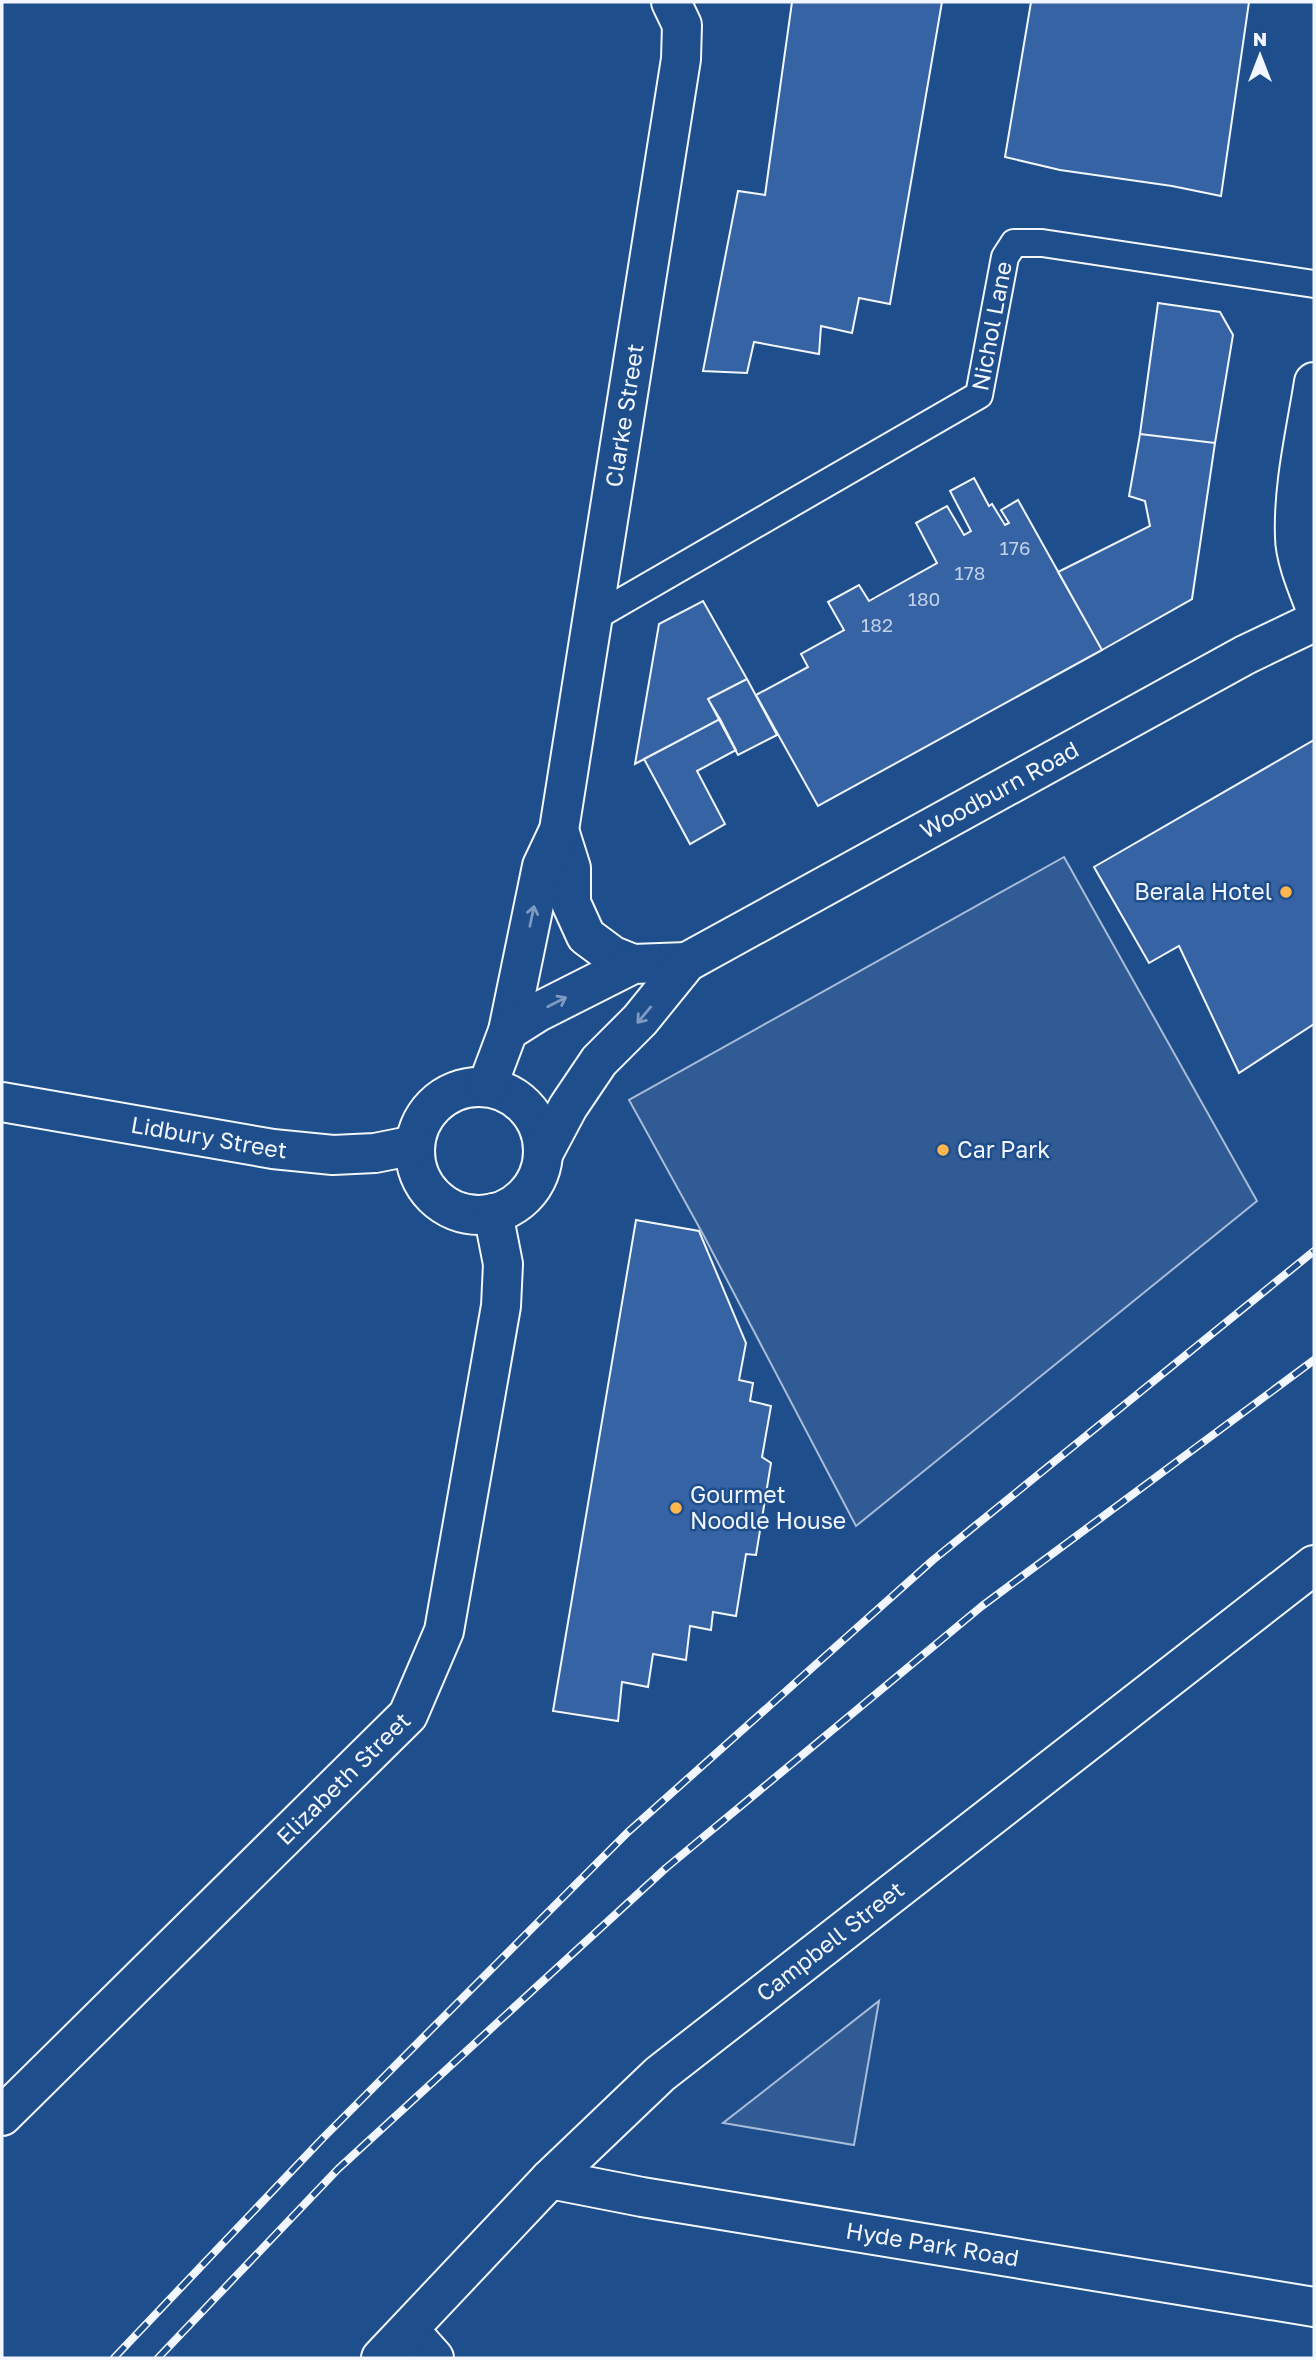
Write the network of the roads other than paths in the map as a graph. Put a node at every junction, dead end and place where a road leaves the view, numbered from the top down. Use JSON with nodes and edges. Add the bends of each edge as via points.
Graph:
{"nodes":[{"id":1,"x":671,"y":2,"type":"edge"},
{"id":2,"x":1314,"y":284,"type":"edge"},
{"id":3,"x":1314,"y":382,"type":"edge"},
{"id":4,"x":1314,"y":604,"type":"edge"},
{"id":5,"x":593,"y":618,"type":"junction"},
{"id":6,"x":1314,"y":622,"type":"edge"},
{"id":7,"x":559,"y":830,"type":"junction"},
{"id":8,"x":687,"y":962,"type":"junction"},
{"id":9,"x":633,"y":964,"type":"junction"},
{"id":10,"x":508,"y":1031,"type":"junction"},
{"id":11,"x":487,"y":1087,"type":"junction"},
{"id":12,"x":2,"y":1102,"type":"edge"},
{"id":13,"x":415,"y":1144,"type":"junction"},
{"id":14,"x":543,"y":1154,"type":"junction"},
{"id":15,"x":493,"y":1213,"type":"junction"},
{"id":16,"x":1314,"y":1565,"type":"edge"},
{"id":17,"x":2,"y":2116,"type":"edge"},
{"id":18,"x":550,"y":2179,"type":"junction"},
{"id":19,"x":1314,"y":2307,"type":"edge"},
{"id":20,"x":409,"y":2330,"type":"junction"},
{"id":21,"x":381,"y":2358,"type":"edge"},
{"id":22,"x":434,"y":2358,"type":"edge"}],
"edges":[{"from":1,"to":5,"type":"street","name":"Clarke Street","via":[[682,26],[681,60]]},
{"from":2,"to":5,"type":"lane","name":"Nichol Lane","via":[[1042,243],[1014,243],[1005,257],[979,395]]},
{"from":3,"to":4,"type":"street","via":[[1294,540]]},
{"from":5,"to":7,"type":"street","name":"Clarke Street"},
{"from":6,"to":8,"type":"street","name":"Woodburn Road","via":[[1245,655]]},
{"from":7,"to":9,"type":"street","name":"Clarke Street","via":[[571,868],[571,903],[586,936]]},
{"from":10,"to":7,"type":"street","name":"Clarke Street","one_way":true,"via":[[542,866]]},
{"from":8,"to":9,"type":"street","name":"Woodburn Road"},
{"from":8,"to":14,"type":"street","name":"Woodburn Road","one_way":true,"via":[[599,1061]]},
{"from":10,"to":9,"type":"street","name":"Woodburn Road","one_way":true},
{"from":10,"to":11,"type":"street"},
{"from":11,"to":13,"type":"street","via":[[450,1093],[435,1104],[422,1118]]},
{"from":11,"to":14,"type":"street","via":[[510,1095],[528,1110],[542,1139]]},
{"from":12,"to":13,"type":"street","name":"Lidbury Street","via":[[285,1151],[375,1153]]},
{"from":13,"to":15,"type":"street","via":[[418,1174],[440,1203],[457,1212]]},
{"from":14,"to":15,"type":"street","via":[[540,1171],[522,1199]]},
{"from":15,"to":17,"type":"street","name":"Elizabeth Street","via":[[503,1264],[499,1319],[444,1631],[408,1715]]},
{"from":16,"to":18,"type":"street","name":"Campbell Street","via":[[660,2074]]},
{"from":18,"to":19,"type":"street","name":"Hyde Park Road"},
{"from":18,"to":20,"type":"street","name":"Campbell Street"},
{"from":20,"to":21,"type":"street","name":"Campbell Street"},
{"from":20,"to":22,"type":"street"}]}
